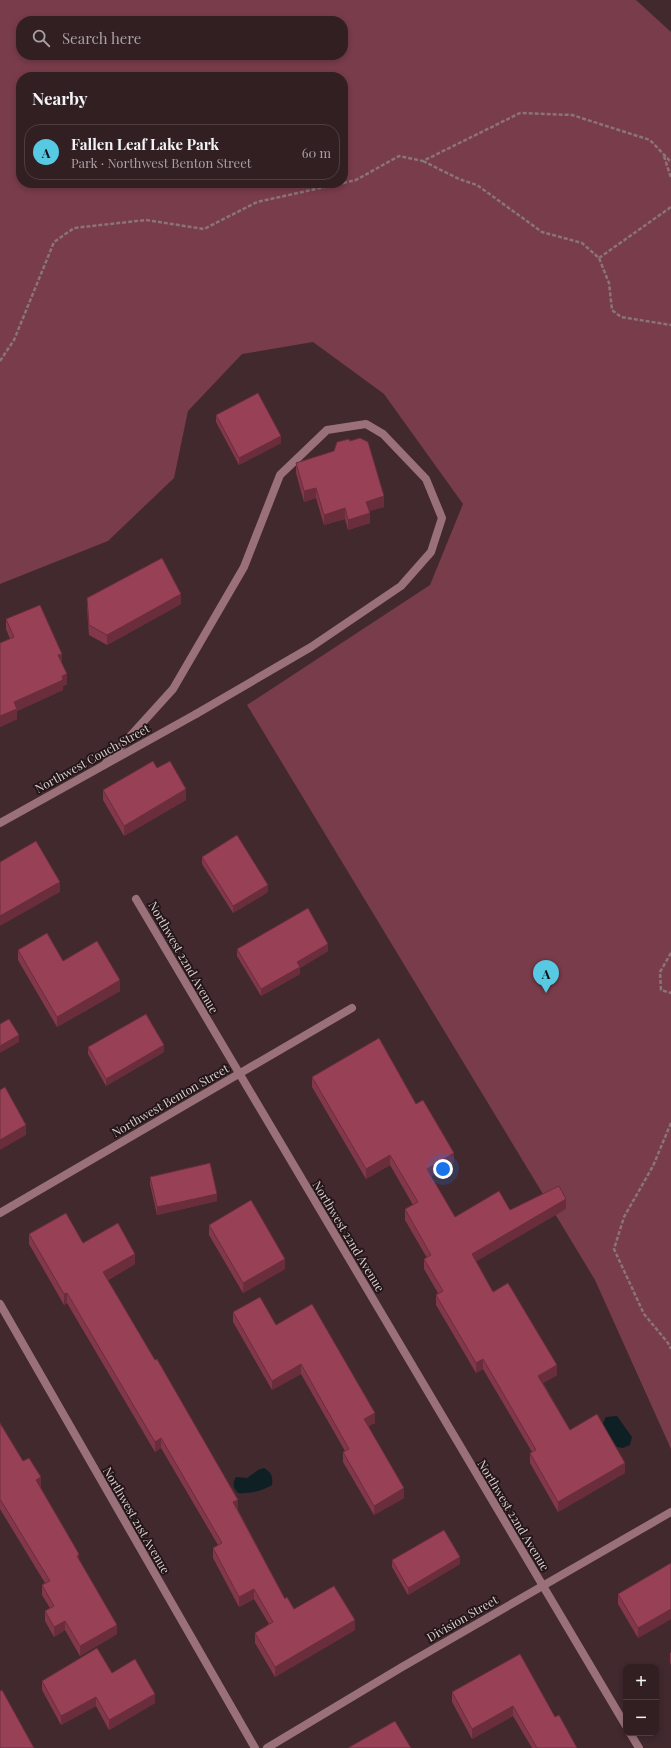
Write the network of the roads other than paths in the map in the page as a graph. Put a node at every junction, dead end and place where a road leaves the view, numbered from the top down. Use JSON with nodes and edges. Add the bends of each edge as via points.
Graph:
{"nodes":[{"id":1,"x":103,"y":766,"type":"junction"},
{"id":2,"x":0,"y":823,"type":"edge"},
{"id":3,"x":136,"y":899,"type":"dead end"},
{"id":4,"x":352,"y":1008,"type":"dead end"},
{"id":5,"x":238,"y":1074,"type":"junction"},
{"id":6,"x":0,"y":1213,"type":"edge"},
{"id":7,"x":0,"y":1304,"type":"edge"},
{"id":8,"x":671,"y":1512,"type":"edge"},
{"id":9,"x":542,"y":1585,"type":"junction"},
{"id":10,"x":623,"y":1721,"type":"edge"},
{"id":11,"x":632,"y":1736,"type":"edge"},
{"id":12,"x":254,"y":1748,"type":"edge"},
{"id":13,"x":267,"y":1748,"type":"edge"},
{"id":14,"x":639,"y":1748,"type":"edge"}],
"edges":[{"from":1,"to":1,"type":"street","name":"Northwest Couch Street","via":[[310,647],[401,586],[431,552],[442,518],[426,480],[383,434],[366,424],[327,430],[280,474],[244,567],[173,689]]},
{"from":1,"to":2,"type":"street","name":"Northwest Couch Street"},
{"from":3,"to":5,"type":"street","name":"Northwest 22nd Avenue"},
{"from":4,"to":5,"type":"street","name":"Northwest Benton Street"},
{"from":5,"to":6,"type":"street","name":"Northwest Benton Street"},
{"from":5,"to":9,"type":"street","name":"Northwest 22nd Avenue"},
{"from":7,"to":12,"type":"street","name":"Northwest 21st Avenue"},
{"from":8,"to":9,"type":"street","name":"Division Street"},
{"from":9,"to":10,"type":"street","name":"Northwest 22nd Avenue"},
{"from":9,"to":13,"type":"street","name":"Division Street"},
{"from":11,"to":14,"type":"street"}]}
